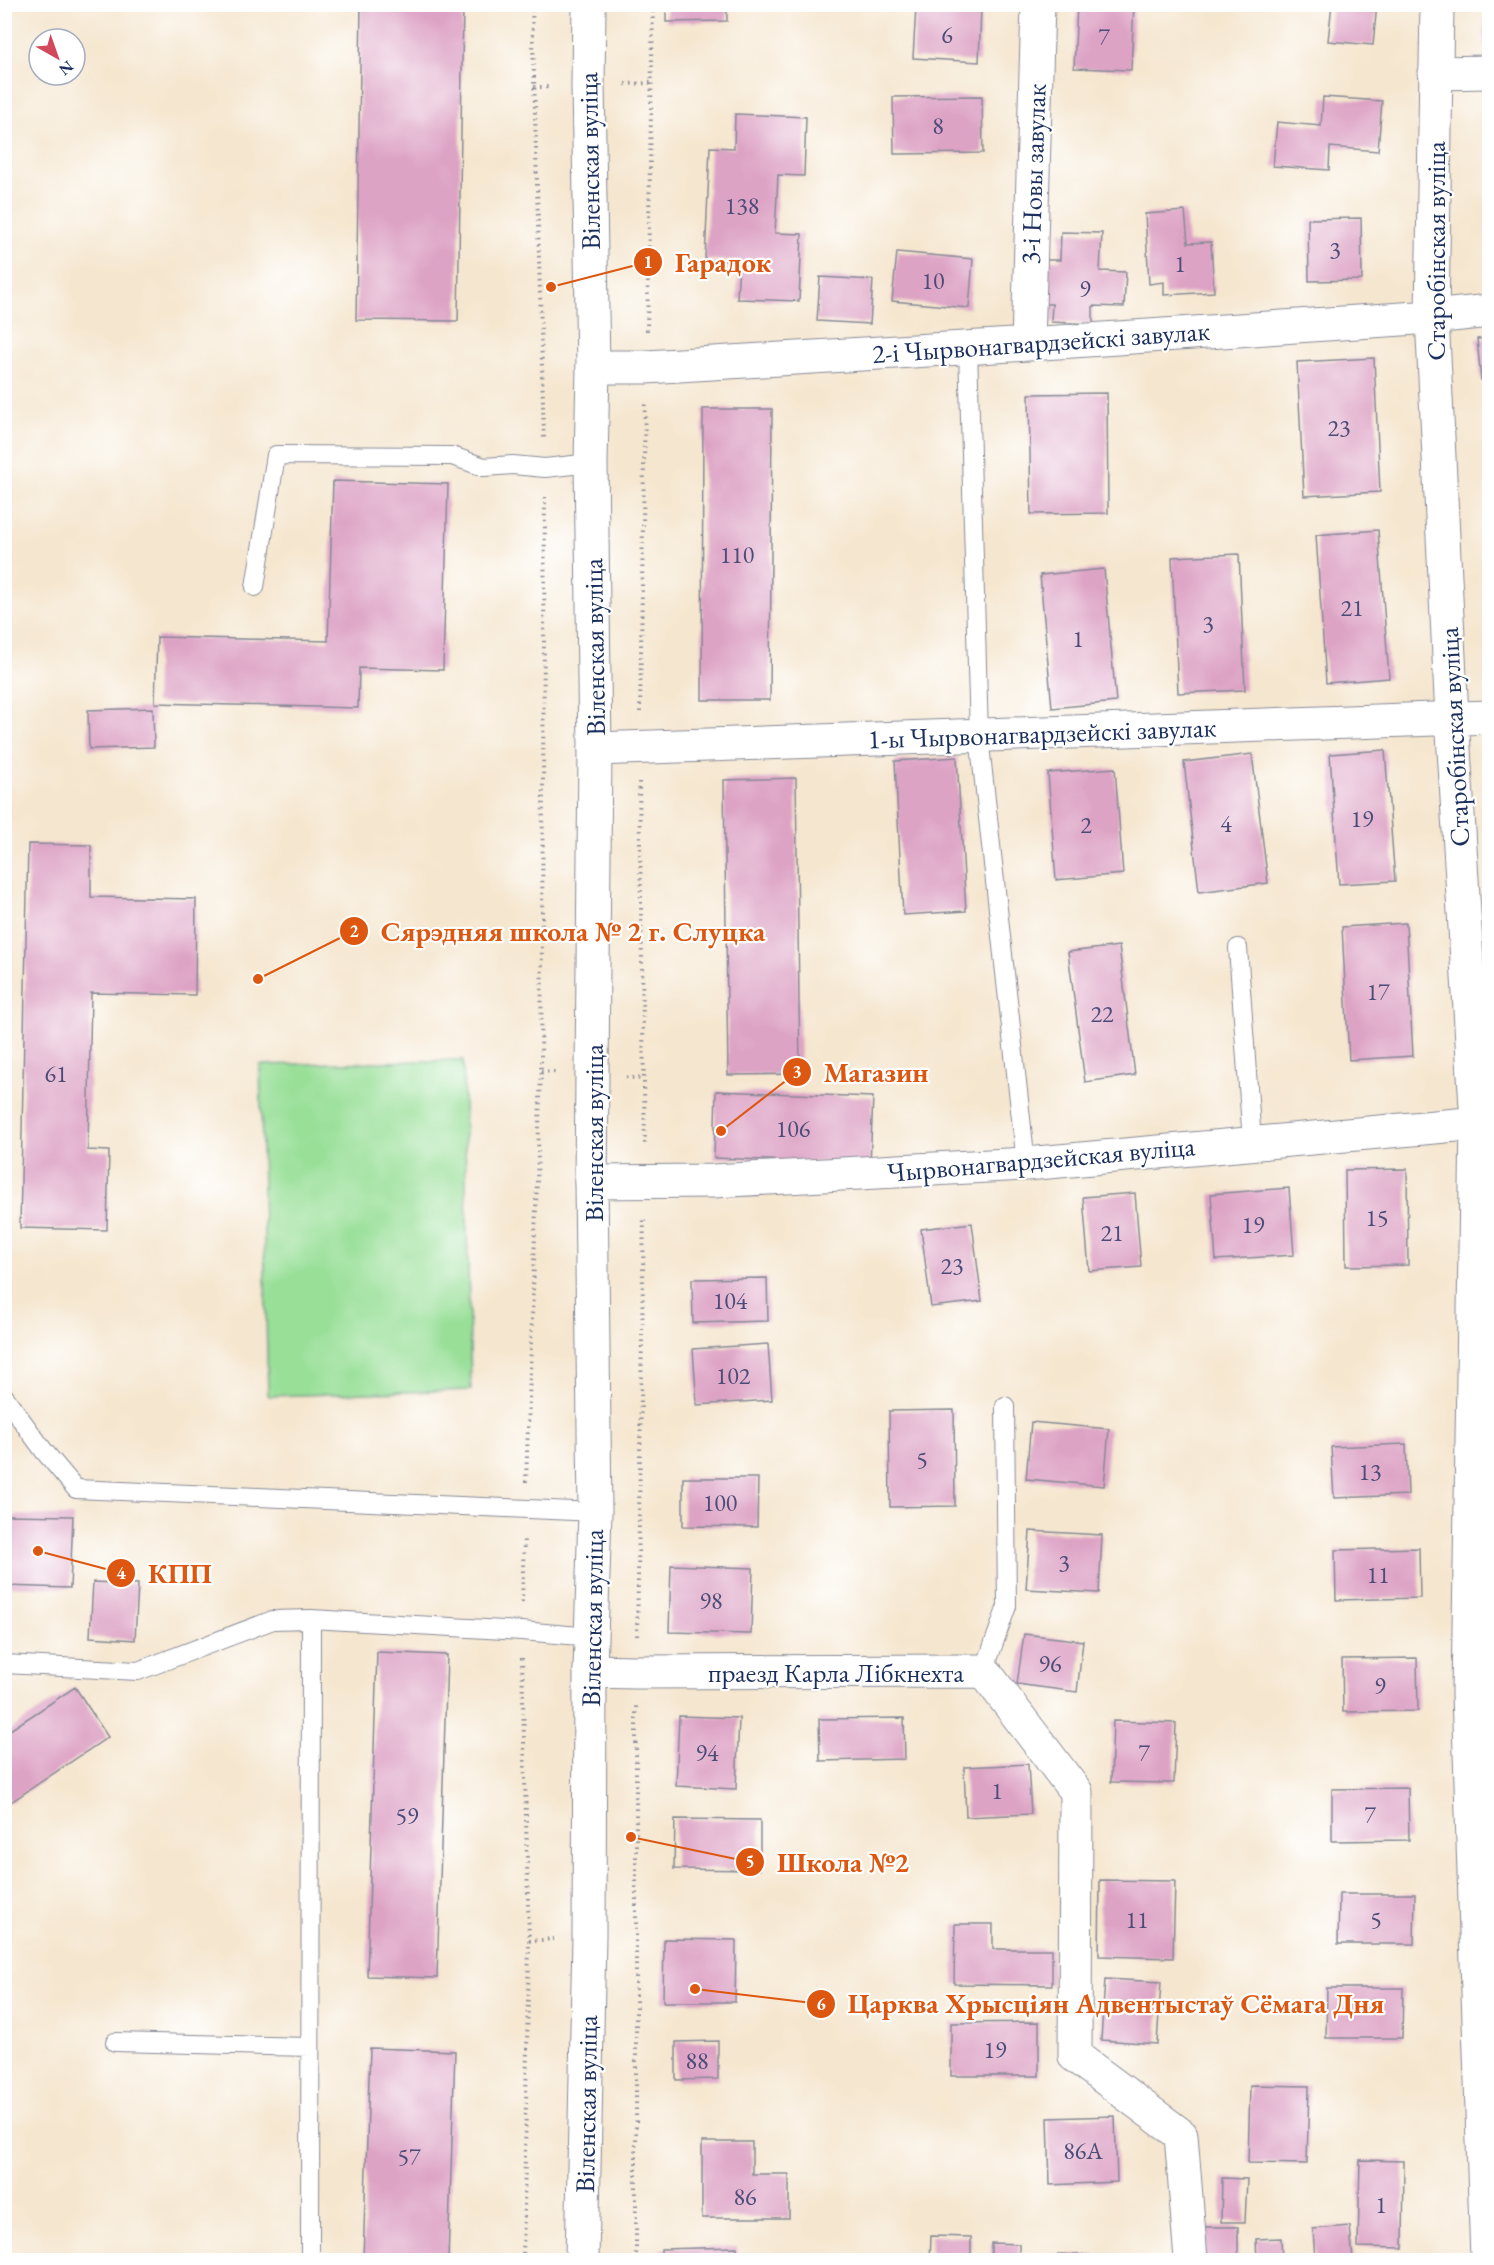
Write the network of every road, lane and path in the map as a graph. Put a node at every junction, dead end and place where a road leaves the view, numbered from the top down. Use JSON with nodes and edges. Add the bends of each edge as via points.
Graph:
{"nodes":[{"id":1,"x":532,"y":4,"type":"edge"},
{"id":2,"x":589,"y":4,"type":"edge"},
{"id":3,"x":653,"y":4,"type":"edge"},
{"id":4,"x":1038,"y":4,"type":"edge"},
{"id":5,"x":1437,"y":4,"type":"edge"},
{"id":6,"x":1490,"y":72,"type":"edge"},
{"id":7,"x":1435,"y":73,"type":"junction"},
{"id":8,"x":1490,"y":311,"type":"edge"},
{"id":9,"x":1432,"y":317,"type":"junction"},
{"id":10,"x":1028,"y":344,"type":"junction"},
{"id":11,"x":968,"y":348,"type":"junction"},
{"id":12,"x":593,"y":367,"type":"junction"},
{"id":13,"x":646,"y":367,"type":"junction"},
{"id":14,"x":591,"y":463,"type":"junction"},
{"id":15,"x":545,"y":468,"type":"junction"},
{"id":16,"x":255,"y":587,"type":"dead end"},
{"id":17,"x":1452,"y":717,"type":"junction"},
{"id":18,"x":1490,"y":717,"type":"edge"},
{"id":19,"x":979,"y":736,"type":"junction"},
{"id":20,"x":595,"y":749,"type":"junction"},
{"id":21,"x":639,"y":749,"type":"junction"},
{"id":22,"x":1238,"y":948,"type":"dead end"},
{"id":23,"x":1483,"y":1122,"type":"edge"},
{"id":24,"x":1252,"y":1142,"type":"junction"},
{"id":25,"x":1026,"y":1164,"type":"junction"},
{"id":26,"x":591,"y":1182,"type":"junction"},
{"id":27,"x":645,"y":1182,"type":"junction"},
{"id":28,"x":4,"y":1396,"type":"edge"},
{"id":29,"x":1005,"y":1406,"type":"dead end"},
{"id":30,"x":525,"y":1509,"type":"junction"},
{"id":31,"x":595,"y":1512,"type":"junction"},
{"id":32,"x":311,"y":1619,"type":"junction"},
{"id":33,"x":522,"y":1631,"type":"junction"},
{"id":34,"x":591,"y":1637,"type":"junction"},
{"id":35,"x":4,"y":1664,"type":"edge"},
{"id":36,"x":590,"y":1671,"type":"junction"},
{"id":37,"x":984,"y":1671,"type":"junction"},
{"id":38,"x":636,"y":1672,"type":"junction"},
{"id":39,"x":115,"y":2042,"type":"dead end"},
{"id":40,"x":310,"y":2046,"type":"junction"},
{"id":41,"x":310,"y":2260,"type":"edge"},
{"id":42,"x":523,"y":2260,"type":"edge"},
{"id":43,"x":582,"y":2260,"type":"edge"},
{"id":44,"x":636,"y":2260,"type":"edge"},
{"id":45,"x":1191,"y":2260,"type":"edge"},
{"id":46,"x":1487,"y":2260,"type":"edge"}],
"edges":[{"from":1,"to":15,"type":"path"},
{"from":2,"to":12,"type":"street","name":"Віленская вуліца"},
{"from":3,"to":13,"type":"path"},
{"from":4,"to":10,"type":"street","name":"3-і Новы завулак"},
{"from":5,"to":7,"type":"street","name":"Старобінская вуліца"},
{"from":6,"to":7,"type":"street"},
{"from":7,"to":9,"type":"street","name":"Старобінская вуліца"},
{"from":8,"to":9,"type":"street","name":"2-і Чырвонагвардзейскі завулак"},
{"from":9,"to":10,"type":"street","name":"2-і Чырвонагвардзейскі завулак"},
{"from":9,"to":17,"type":"street","name":"Старобінская вуліца"},
{"from":10,"to":11,"type":"street","name":"2-і Чырвонагвардзейскі завулак"},
{"from":11,"to":13,"type":"street","name":"2-і Чырвонагвардзейскі завулак"},
{"from":11,"to":19,"type":"lane"},
{"from":12,"to":13,"type":"street","name":"2-і Чырвонагвардзейскі завулак"},
{"from":12,"to":14,"type":"street","name":"Віленская вуліца"},
{"from":13,"to":21,"type":"path"},
{"from":14,"to":15,"type":"lane"},
{"from":14,"to":20,"type":"street","name":"Віленская вуліца"},
{"from":15,"to":16,"type":"lane","via":[[484,467],[452,456],[276,455]]},
{"from":15,"to":30,"type":"path","via":[[541,1071]]},
{"from":17,"to":18,"type":"street","name":"1-ы Чырвонагвардзейскі завулак"},
{"from":17,"to":19,"type":"street","name":"1-ы Чырвонагвардзейскі завулак"},
{"from":17,"to":23,"type":"street","name":"Старобінская вуліца"},
{"from":19,"to":21,"type":"street","name":"1-ы Чырвонагвардзейскі завулак"},
{"from":19,"to":25,"type":"lane"},
{"from":20,"to":21,"type":"street","name":"1-ы Чырвонагвардзейскі завулак"},
{"from":20,"to":26,"type":"street","name":"Віленская вуліца"},
{"from":21,"to":27,"type":"path"},
{"from":22,"to":24,"type":"lane"},
{"from":23,"to":24,"type":"street","name":"Чырвонагвардзейская вуліца"},
{"from":23,"to":46,"type":"street","name":"Старобінская вуліца","via":[[1468,1693]]},
{"from":24,"to":25,"type":"street","name":"Чырвонагвардзейская вуліца"},
{"from":25,"to":27,"type":"street","name":"Чырвонагвардзейская вуліца"},
{"from":26,"to":27,"type":"street","name":"Чырвонагвардзейская вуліца"},
{"from":26,"to":31,"type":"street","name":"Віленская вуліца"},
{"from":27,"to":38,"type":"path"},
{"from":28,"to":30,"type":"lane","via":[[76,1489]]},
{"from":29,"to":37,"type":"lane","via":[[1007,1606]]},
{"from":30,"to":31,"type":"lane"},
{"from":30,"to":33,"type":"path"},
{"from":31,"to":34,"type":"street","name":"Віленская вуліца"},
{"from":32,"to":33,"type":"lane"},
{"from":32,"to":35,"type":"lane","via":[[273,1620],[138,1671]]},
{"from":32,"to":40,"type":"lane"},
{"from":33,"to":34,"type":"lane"},
{"from":33,"to":42,"type":"path","via":[[529,1941]]},
{"from":34,"to":36,"type":"street","name":"Віленская вуліца"},
{"from":36,"to":38,"type":"street","name":"праезд Карла Лібкнехта"},
{"from":36,"to":43,"type":"street","name":"Віленская вуліца"},
{"from":37,"to":38,"type":"street","name":"праезд Карла Лібкнехта"},
{"from":37,"to":45,"type":"street","name":"праезд Карла Лібкнехта","via":[[1076,1792],[1075,2056],[1181,2134]]},
{"from":38,"to":44,"type":"path"},
{"from":39,"to":40,"type":"lane"},
{"from":40,"to":41,"type":"lane"}]}
